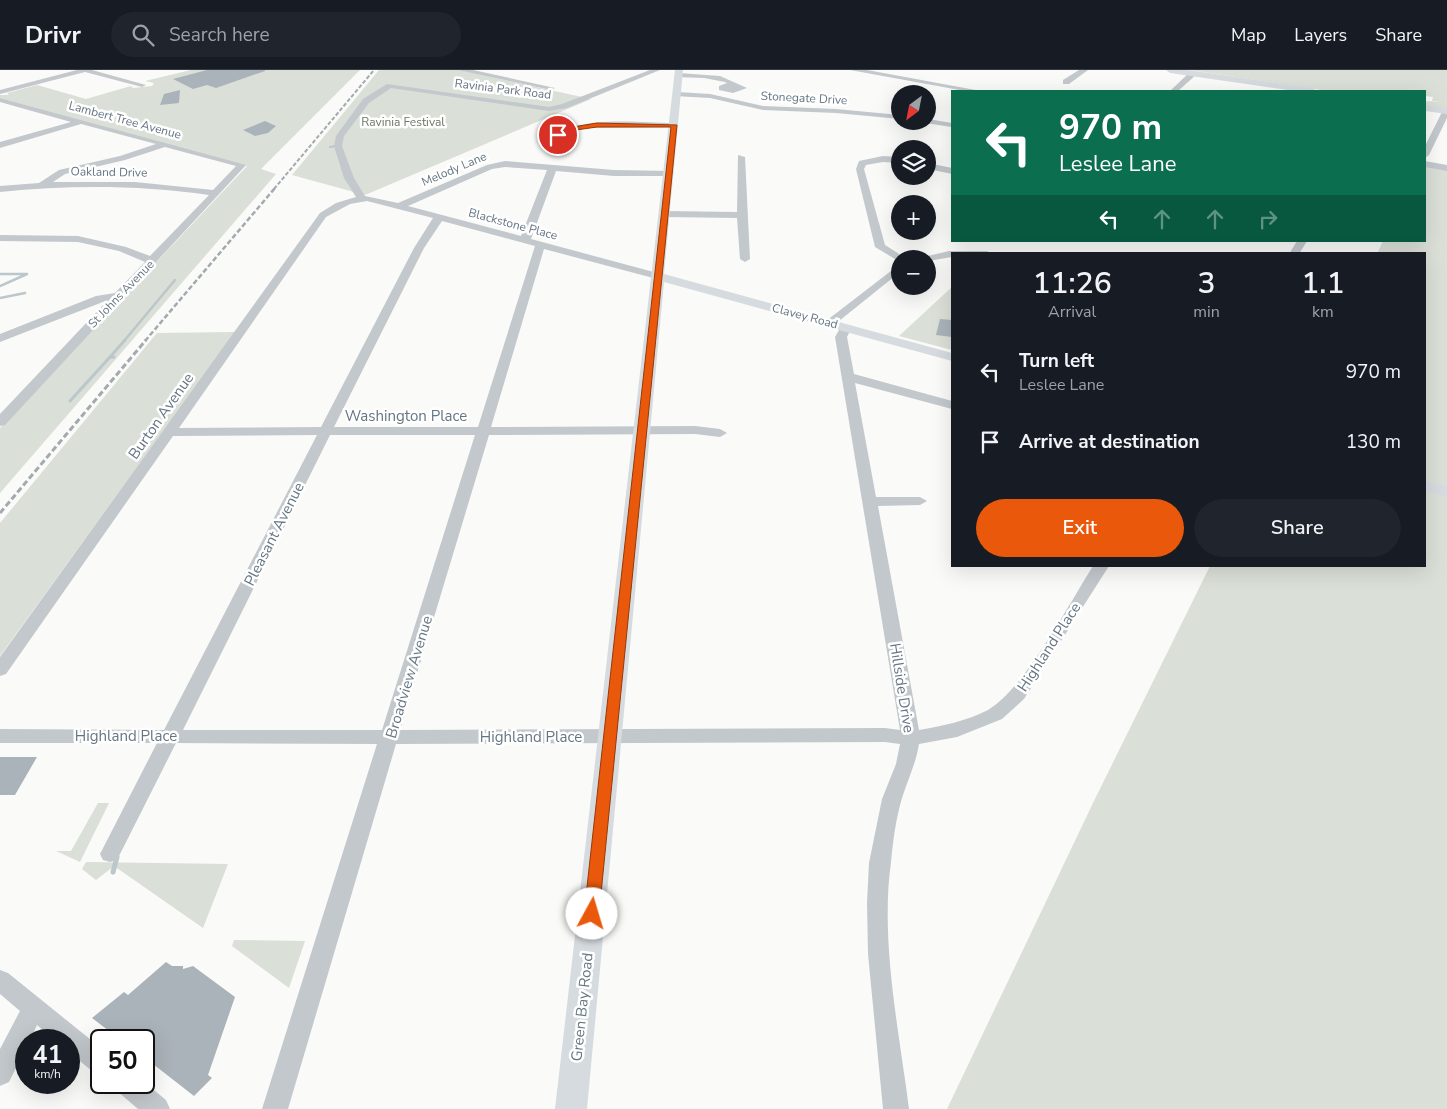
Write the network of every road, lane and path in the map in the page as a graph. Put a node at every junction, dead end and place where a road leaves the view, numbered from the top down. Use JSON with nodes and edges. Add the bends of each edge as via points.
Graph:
{"nodes":[{"id":1,"x":84,"y":70,"type":"edge"},
{"id":2,"x":462,"y":70,"type":"edge"},
{"id":3,"x":656,"y":70,"type":"edge"},
{"id":4,"x":854,"y":70,"type":"edge"},
{"id":5,"x":1084,"y":70,"type":"edge"},
{"id":6,"x":1170,"y":70,"type":"edge"},
{"id":7,"x":1181,"y":70,"type":"edge"},
{"id":8,"x":679,"y":72,"type":"edge"},
{"id":9,"x":1193,"y":74,"type":"junction"},
{"id":10,"x":1066,"y":82,"type":"dead end"},
{"id":11,"x":733,"y":84,"type":"dead end"},
{"id":12,"x":142,"y":85,"type":"dead end"},
{"id":13,"x":551,"y":88,"type":"dead end"},
{"id":14,"x":971,"y":90,"type":"edge"},
{"id":15,"x":1175,"y":90,"type":"edge"},
{"id":16,"x":1305,"y":90,"type":"edge"},
{"id":17,"x":1317,"y":90,"type":"edge"},
{"id":18,"x":0,"y":92,"type":"edge"},
{"id":19,"x":678,"y":94,"type":"junction"},
{"id":20,"x":0,"y":100,"type":"edge"},
{"id":21,"x":1426,"y":107,"type":"edge"},
{"id":22,"x":1447,"y":111,"type":"edge"},
{"id":23,"x":891,"y":116,"type":"edge"},
{"id":24,"x":81,"y":121,"type":"junction"},
{"id":25,"x":936,"y":122,"type":"edge"},
{"id":26,"x":674,"y":125,"type":"junction"},
{"id":27,"x":951,"y":125,"type":"edge"},
{"id":28,"x":0,"y":144,"type":"edge"},
{"id":29,"x":166,"y":144,"type":"junction"},
{"id":30,"x":546,"y":145,"type":"dead end"},
{"id":31,"x":1426,"y":154,"type":"edge"},
{"id":32,"x":741,"y":156,"type":"dead end"},
{"id":33,"x":891,"y":159,"type":"edge"},
{"id":34,"x":1426,"y":164,"type":"edge"},
{"id":35,"x":241,"y":166,"type":"joint"},
{"id":36,"x":553,"y":167,"type":"junction"},
{"id":37,"x":936,"y":168,"type":"edge"},
{"id":38,"x":1447,"y":168,"type":"edge"},
{"id":39,"x":951,"y":171,"type":"edge"},
{"id":40,"x":670,"y":173,"type":"junction"},
{"id":41,"x":43,"y":185,"type":"junction"},
{"id":42,"x":0,"y":189,"type":"edge"},
{"id":43,"x":216,"y":193,"type":"junction"},
{"id":44,"x":362,"y":198,"type":"junction"},
{"id":45,"x":399,"y":206,"type":"junction"},
{"id":46,"x":666,"y":214,"type":"junction"},
{"id":47,"x":742,"y":215,"type":"junction"},
{"id":48,"x":440,"y":217,"type":"junction"},
{"id":49,"x":0,"y":238,"type":"edge"},
{"id":50,"x":522,"y":240,"type":"junction"},
{"id":51,"x":540,"y":245,"type":"junction"},
{"id":52,"x":891,"y":252,"type":"edge"},
{"id":53,"x":951,"y":254,"type":"edge"},
{"id":54,"x":936,"y":255,"type":"edge"},
{"id":55,"x":746,"y":260,"type":"dead end"},
{"id":56,"x":153,"y":261,"type":"junction"},
{"id":57,"x":891,"y":275,"type":"edge"},
{"id":58,"x":657,"y":276,"type":"junction"},
{"id":59,"x":119,"y":296,"type":"junction"},
{"id":60,"x":838,"y":325,"type":"junction"},
{"id":61,"x":0,"y":338,"type":"edge"},
{"id":62,"x":951,"y":357,"type":"edge"},
{"id":63,"x":849,"y":377,"type":"junction"},
{"id":64,"x":951,"y":405,"type":"edge"},
{"id":65,"x":3,"y":416,"type":"edge"},
{"id":66,"x":170,"y":432,"type":"junction"},
{"id":67,"x":326,"y":432,"type":"junction"},
{"id":68,"x":484,"y":432,"type":"junction"},
{"id":69,"x":642,"y":432,"type":"junction"},
{"id":70,"x":720,"y":433,"type":"dead end"},
{"id":71,"x":1426,"y":486,"type":"edge"},
{"id":72,"x":1447,"y":492,"type":"edge"},
{"id":73,"x":920,"y":501,"type":"dead end"},
{"id":74,"x":870,"y":502,"type":"junction"},
{"id":75,"x":1100,"y":567,"type":"edge"},
{"id":76,"x":0,"y":670,"type":"edge"},
{"id":77,"x":0,"y":736,"type":"edge"},
{"id":78,"x":172,"y":736,"type":"junction"},
{"id":79,"x":390,"y":737,"type":"junction"},
{"id":80,"x":610,"y":738,"type":"junction"},
{"id":81,"x":911,"y":738,"type":"junction"},
{"id":82,"x":110,"y":854,"type":"dead end"},
{"id":83,"x":0,"y":980,"type":"edge"},
{"id":84,"x":34,"y":1008,"type":"junction"},
{"id":85,"x":90,"y":1054,"type":"edge"},
{"id":86,"x":0,"y":1074,"type":"edge"},
{"id":87,"x":139,"y":1094,"type":"edge"},
{"id":88,"x":157,"y":1109,"type":"edge"},
{"id":89,"x":275,"y":1109,"type":"edge"},
{"id":90,"x":571,"y":1109,"type":"edge"},
{"id":91,"x":896,"y":1109,"type":"edge"}],
"edges":[{"from":1,"to":12,"type":"street"},
{"from":1,"to":18,"type":"street"},
{"from":2,"to":13,"type":"street"},
{"from":3,"to":44,"type":"street","name":"Ravinia Park Road","via":[[549,109],[390,86],[366,101],[340,136],[338,146],[349,178]]},
{"from":4,"to":14,"type":"street"},
{"from":5,"to":10,"type":"street"},
{"from":6,"to":9,"type":"main road"},
{"from":7,"to":17,"type":"main road"},
{"from":8,"to":11,"type":"street","via":[[713,76]]},
{"from":8,"to":19,"type":"main road","name":"Green Bay Road"},
{"from":9,"to":15,"type":"street"},
{"from":9,"to":16,"type":"main road"},
{"from":19,"to":23,"type":"street","name":"Stonegate Drive","via":[[719,97],[763,108],[846,109]]},
{"from":19,"to":26,"type":"main road","name":"Green Bay Road"},
{"from":20,"to":24,"type":"street","name":"Lambert Tree Avenue"},
{"from":21,"to":22,"type":"main road"},
{"from":22,"to":31,"type":"street","via":[[1439,137]]},
{"from":24,"to":28,"type":"street"},
{"from":24,"to":29,"type":"street","name":"Lambert Tree Avenue"},
{"from":25,"to":27,"type":"street"},
{"from":26,"to":30,"type":"street","via":[[584,126],[564,132]]},
{"from":26,"to":40,"type":"main road","name":"Green Bay Road"},
{"from":29,"to":35,"type":"street","name":"Lambert Tree Avenue"},
{"from":29,"to":41,"type":"street","via":[[62,172],[47,179]]},
{"from":32,"to":47,"type":"street"},
{"from":33,"to":52,"type":"street","via":[[862,163],[860,169],[880,246]]},
{"from":34,"to":38,"type":"street"},
{"from":35,"to":43,"type":"street","name":"St Johns Avenue"},
{"from":36,"to":40,"type":"street","name":"Melody Lane","via":[[614,173]]},
{"from":36,"to":45,"type":"street","name":"Melody Lane","via":[[497,165]]},
{"from":36,"to":50,"type":"street","via":[[528,236]]},
{"from":37,"to":39,"type":"street"},
{"from":40,"to":46,"type":"main road","name":"Green Bay Road"},
{"from":41,"to":42,"type":"street","name":"Oakland Drive"},
{"from":41,"to":43,"type":"street","name":"Oakland Drive","via":[[142,184]]},
{"from":43,"to":56,"type":"street","name":"St Johns Avenue"},
{"from":44,"to":45,"type":"street","name":"Blackstone Place"},
{"from":44,"to":66,"type":"street","name":"Burton Avenue","via":[[323,215]]},
{"from":45,"to":48,"type":"street","name":"Blackstone Place"},
{"from":46,"to":47,"type":"street"},
{"from":46,"to":58,"type":"main road","name":"Green Bay Road"},
{"from":47,"to":55,"type":"street"},
{"from":48,"to":50,"type":"street","name":"Blackstone Place"},
{"from":48,"to":67,"type":"street","name":"Pleasant Avenue","via":[[432,223]]},
{"from":49,"to":56,"type":"street","via":[[78,239],[115,247]]},
{"from":50,"to":51,"type":"street","name":"Blackstone Place"},
{"from":51,"to":58,"type":"street","name":"Blackstone Place"},
{"from":51,"to":68,"type":"street","name":"Broadview Avenue"},
{"from":53,"to":54,"type":"street"},
{"from":56,"to":59,"type":"street","name":"St Johns Avenue"},
{"from":57,"to":60,"type":"street"},
{"from":58,"to":60,"type":"main road","name":"Clavey Road"},
{"from":58,"to":69,"type":"main road","name":"Green Bay Road"},
{"from":59,"to":61,"type":"street","via":[[100,298]]},
{"from":59,"to":65,"type":"street","name":"St Johns Avenue"},
{"from":60,"to":62,"type":"main road","name":"Clavey Road"},
{"from":60,"to":63,"type":"street","name":"Hillside Drive"},
{"from":63,"to":64,"type":"street"},
{"from":63,"to":74,"type":"street","name":"Hillside Drive"},
{"from":66,"to":67,"type":"street","name":"Washington Place"},
{"from":66,"to":76,"type":"street","name":"Burton Avenue"},
{"from":67,"to":68,"type":"street","name":"Washington Place"},
{"from":67,"to":78,"type":"street","name":"Pleasant Avenue"},
{"from":68,"to":69,"type":"street","name":"Washington Place"},
{"from":68,"to":79,"type":"street","name":"Broadview Avenue"},
{"from":69,"to":70,"type":"street","name":"Washington Place","via":[[695,430]]},
{"from":69,"to":80,"type":"main road","name":"Green Bay Road"},
{"from":71,"to":72,"type":"main road"},
{"from":73,"to":74,"type":"street"},
{"from":74,"to":81,"type":"street","name":"Hillside Drive"},
{"from":75,"to":81,"type":"street","name":"Highland Place","via":[[1018,695],[995,714],[971,725]]},
{"from":77,"to":78,"type":"street","name":"Highland Place"},
{"from":78,"to":79,"type":"street","name":"Highland Place"},
{"from":78,"to":82,"type":"street","name":"Pleasant Avenue"},
{"from":79,"to":80,"type":"street","name":"Highland Place"},
{"from":79,"to":89,"type":"street","name":"Broadview Avenue"},
{"from":80,"to":81,"type":"street","name":"Highland Place","via":[[875,735]]},
{"from":80,"to":90,"type":"main road","name":"Green Bay Road"},
{"from":81,"to":91,"type":"street","name":"Hillside Drive","via":[[906,764],[892,799],[880,863],[878,903],[879,954]]},
{"from":83,"to":84,"type":"street"},
{"from":84,"to":85,"type":"street"},
{"from":84,"to":86,"type":"street"},
{"from":87,"to":88,"type":"street"}]}
